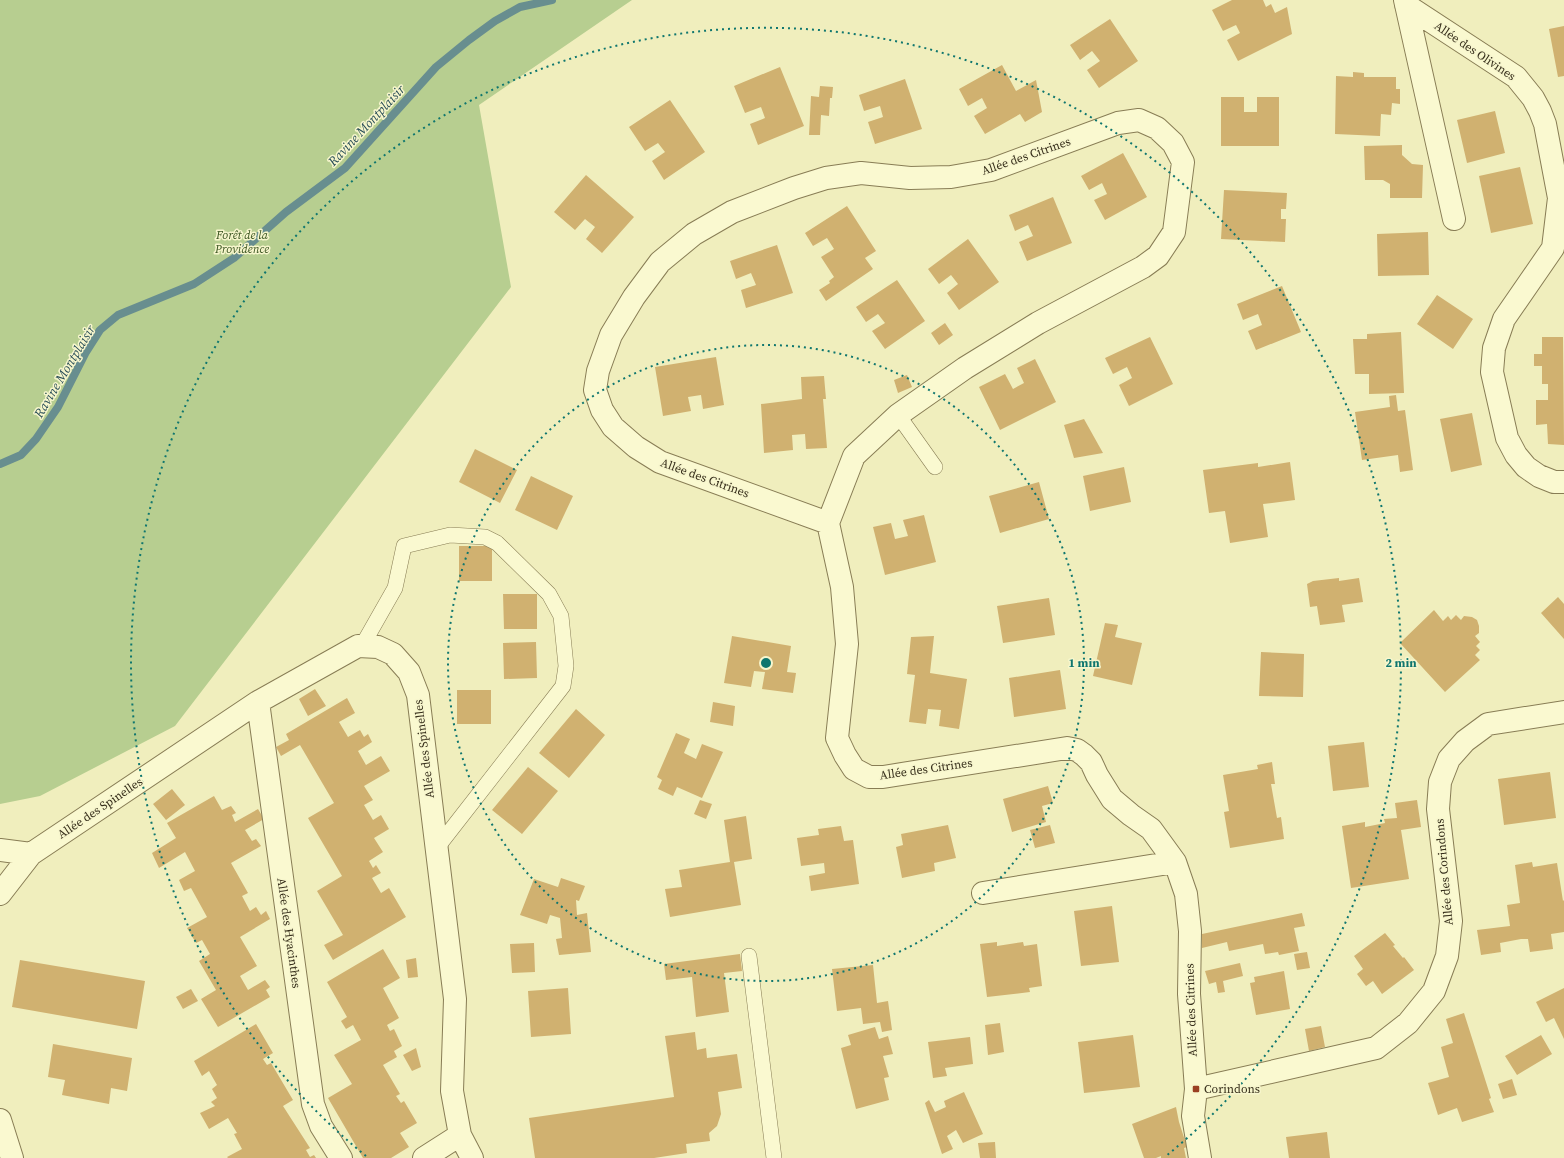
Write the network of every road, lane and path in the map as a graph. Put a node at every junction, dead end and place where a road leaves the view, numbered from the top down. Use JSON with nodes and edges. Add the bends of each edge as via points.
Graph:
{"nodes":[{"id":1,"x":1406,"y":2,"type":"edge"},
{"id":2,"x":1454,"y":219,"type":"dead end"},
{"id":3,"x":898,"y":415,"type":"junction"},
{"id":4,"x":935,"y":467,"type":"dead end"},
{"id":5,"x":1564,"y":482,"type":"edge"},
{"id":6,"x":828,"y":523,"type":"junction"},
{"id":7,"x":362,"y":646,"type":"junction"},
{"id":8,"x":258,"y":702,"type":"junction"},
{"id":9,"x":1564,"y":712,"type":"edge"},
{"id":10,"x":436,"y":849,"type":"junction"},
{"id":11,"x":0,"y":850,"type":"edge"},
{"id":12,"x":32,"y":854,"type":"junction"},
{"id":13,"x":1175,"y":862,"type":"junction"},
{"id":14,"x":983,"y":893,"type":"dead end"},
{"id":15,"x":0,"y":894,"type":"edge"},
{"id":16,"x":749,"y":956,"type":"dead end"},
{"id":17,"x":1196,"y":1089,"type":"junction"},
{"id":18,"x":0,"y":1120,"type":"edge"},
{"id":19,"x":460,"y":1135,"type":"junction"},
{"id":20,"x":12,"y":1158,"type":"edge"},
{"id":21,"x":341,"y":1158,"type":"edge"},
{"id":22,"x":424,"y":1158,"type":"edge"},
{"id":23,"x":472,"y":1158,"type":"edge"},
{"id":24,"x":774,"y":1158,"type":"edge"},
{"id":25,"x":1200,"y":1158,"type":"edge"}],
"edges":[{"from":1,"to":2,"type":"street","name":"Allée des Olivines"},
{"from":1,"to":5,"type":"street","name":"Allée des Olivines","via":[[1516,77],[1533,98],[1545,124],[1559,198],[1553,248],[1504,319],[1494,348],[1492,372],[1507,438],[1516,455],[1526,467],[1539,476],[1554,482]]},
{"from":3,"to":4,"type":"lane"},
{"from":3,"to":6,"type":"street","name":"Allée des Citrines","via":[[854,456]]},
{"from":3,"to":6,"type":"street","name":"Allée des Citrines","via":[[965,368],[1038,323],[1143,267],[1158,256],[1174,232],[1184,162],[1173,143],[1157,128],[1139,120],[1118,123],[990,170],[950,178],[910,178],[861,173],[826,178],[732,212],[694,234],[660,262],[634,297],[611,335],[598,371],[596,390],[602,410],[613,427],[636,448],[660,462]]},
{"from":6,"to":13,"type":"street","name":"Allée des Citrines","via":[[842,587],[847,644],[837,738],[844,755],[854,769],[869,776],[883,776],[1067,748],[1077,750],[1091,762],[1112,799],[1151,829]]},
{"from":7,"to":8,"type":"street","name":"Allée des Spinelles"},
{"from":7,"to":10,"type":"street","name":"Allée des Spinelles","via":[[378,647],[393,654],[409,672],[418,695]]},
{"from":7,"to":10,"type":"lane","via":[[394,588],[404,546],[450,535],[485,537],[498,543],[549,594],[561,616],[566,666],[563,686]]},
{"from":8,"to":12,"type":"street","name":"Allée des Spinelles"},
{"from":8,"to":21,"type":"street","name":"Allée des Hyacinthes","via":[[312,1104],[321,1126]]},
{"from":9,"to":17,"type":"street","name":"Allée des Corindons","via":[[1488,724],[1465,741],[1449,759],[1440,782],[1438,809],[1451,921],[1447,956],[1434,991],[1408,1023],[1376,1048]]},
{"from":10,"to":19,"type":"street","name":"Allée des Spinelles","via":[[455,999],[452,1091]]},
{"from":11,"to":12,"type":"street"},
{"from":12,"to":15,"type":"street","name":"Allée des Spinelles"},
{"from":13,"to":14,"type":"street"},
{"from":13,"to":17,"type":"street","name":"Allée des Citrines","via":[[1186,894],[1190,931],[1189,994]]},
{"from":16,"to":24,"type":"lane"},
{"from":17,"to":25,"type":"street","name":"Allée des Citrines","via":[[1193,1116]]},
{"from":18,"to":20,"type":"street"},
{"from":19,"to":22,"type":"street"},
{"from":19,"to":23,"type":"street","name":"Allée des Spinelles"}]}
